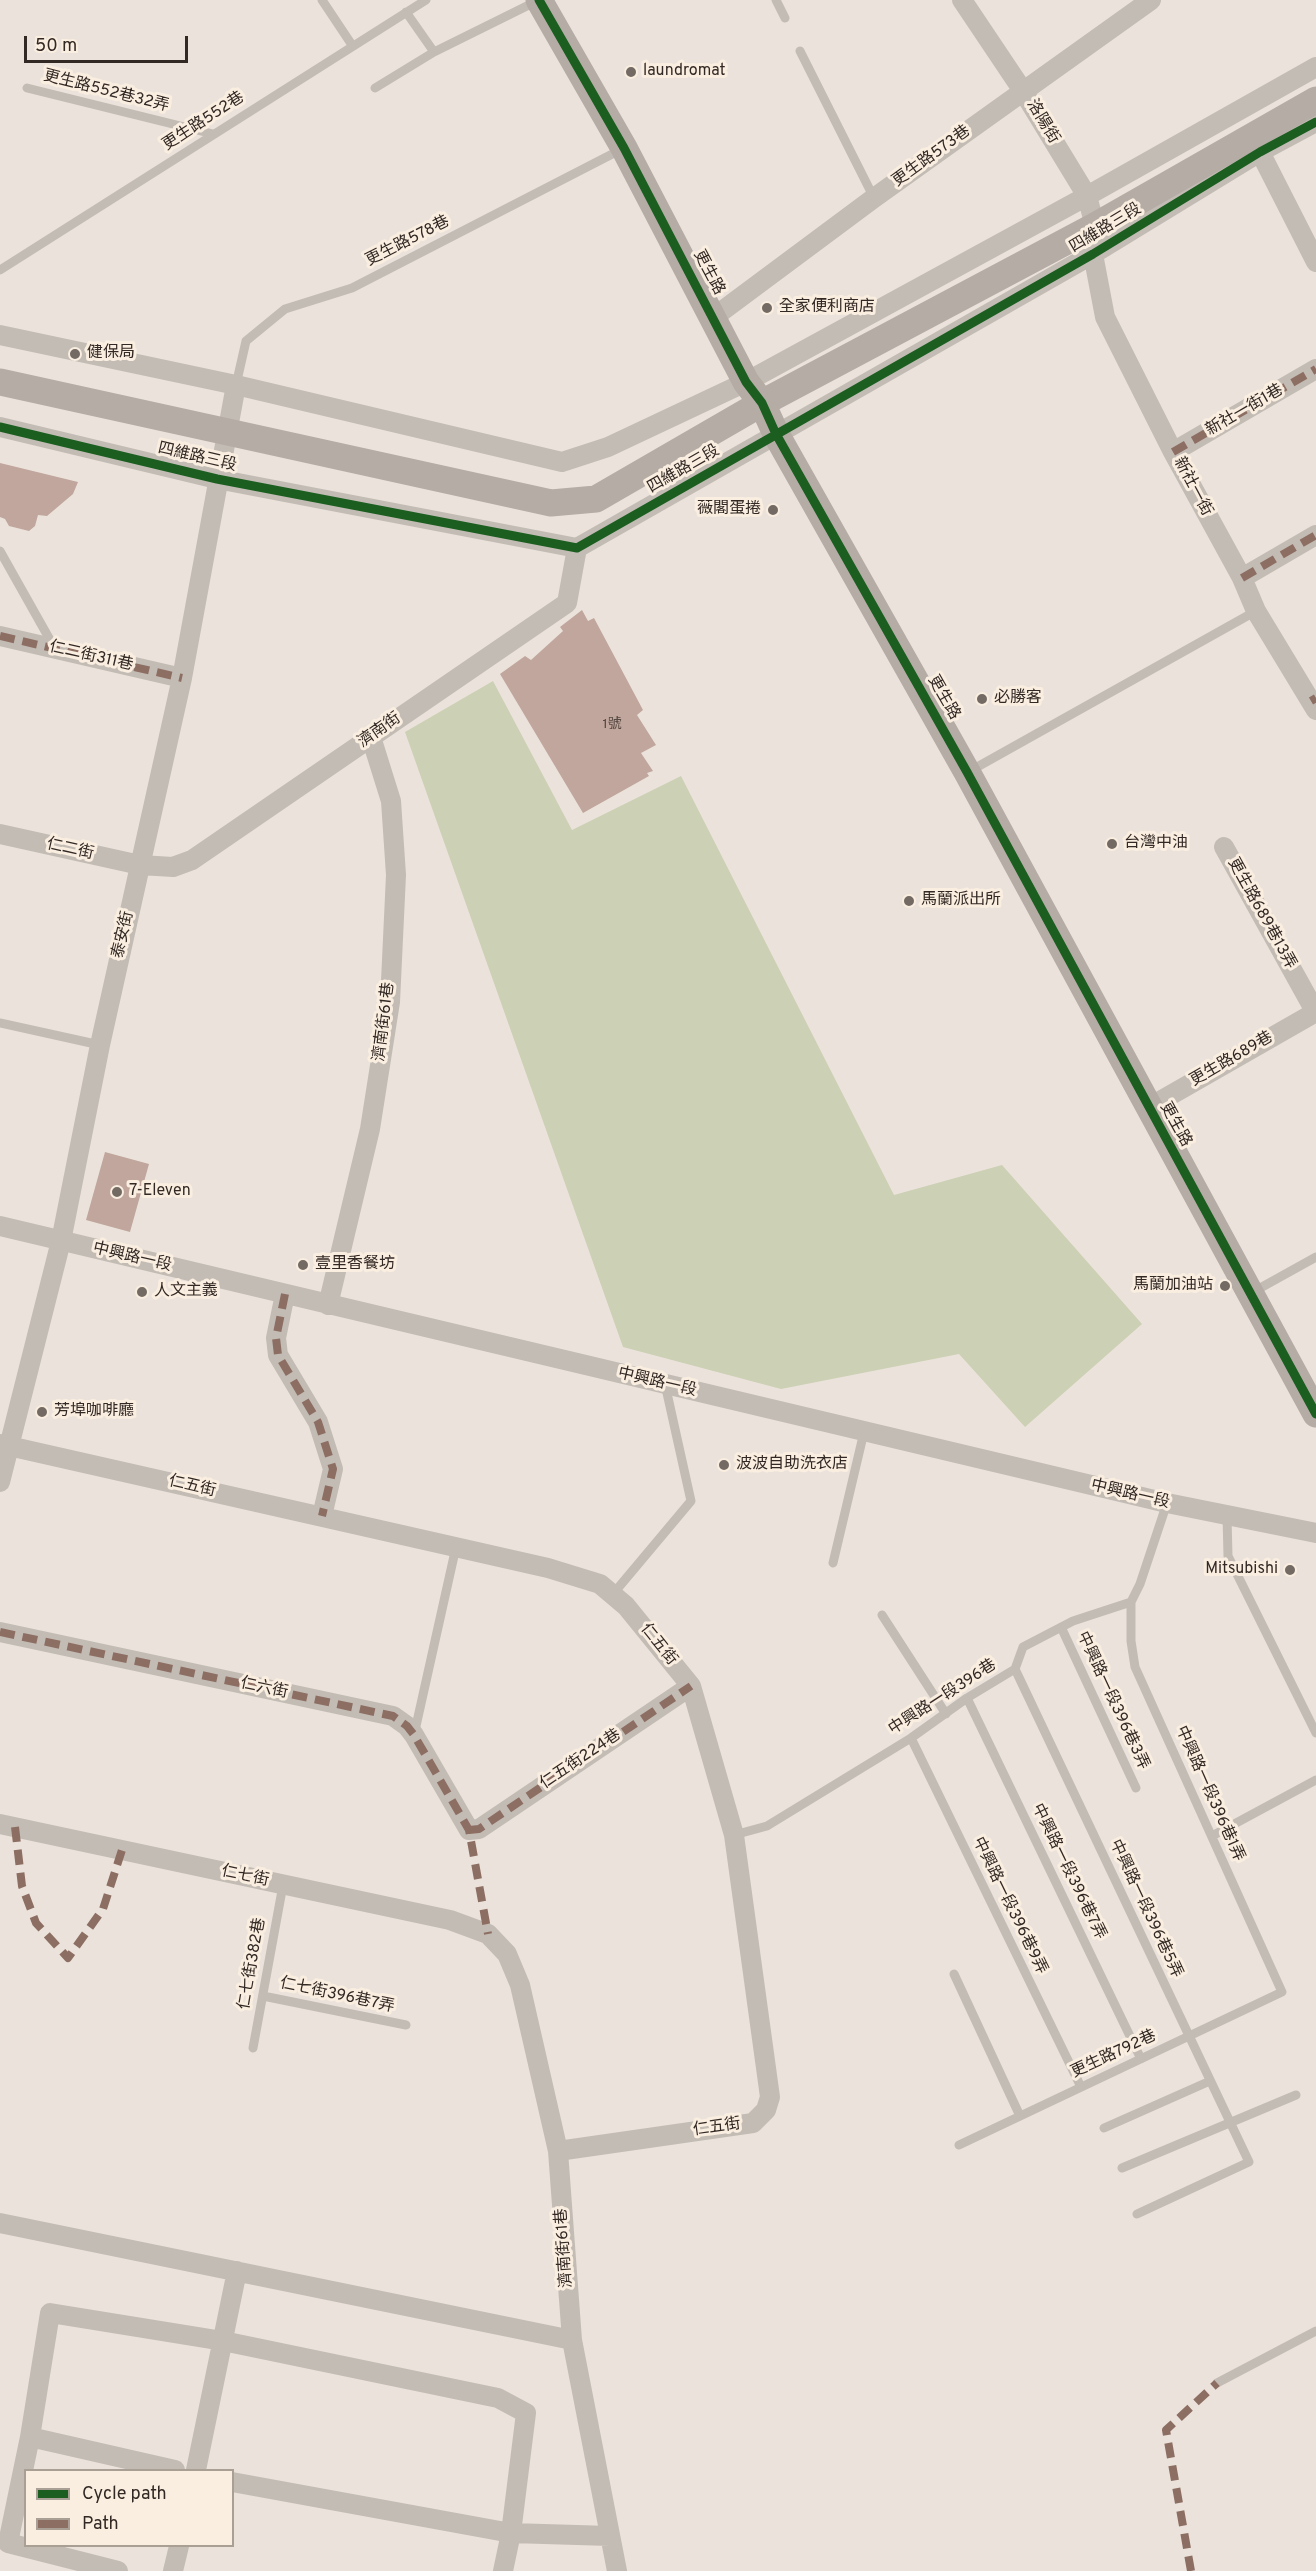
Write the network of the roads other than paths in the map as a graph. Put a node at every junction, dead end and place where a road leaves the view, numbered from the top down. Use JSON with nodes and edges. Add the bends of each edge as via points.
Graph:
{"nodes":[{"id":1,"x":322,"y":0,"type":"edge"},
{"id":2,"x":426,"y":0,"type":"edge"},
{"id":3,"x":539,"y":0,"type":"edge"},
{"id":4,"x":776,"y":0,"type":"edge"},
{"id":5,"x":962,"y":0,"type":"edge"},
{"id":6,"x":1151,"y":0,"type":"edge"},
{"id":7,"x":406,"y":12,"type":"junction"},
{"id":8,"x":785,"y":18,"type":"dead end"},
{"id":9,"x":352,"y":45,"type":"junction"},
{"id":10,"x":800,"y":51,"type":"dead end"},
{"id":11,"x":434,"y":52,"type":"junction"},
{"id":12,"x":1316,"y":67,"type":"edge"},
{"id":13,"x":27,"y":88,"type":"dead end"},
{"id":14,"x":375,"y":88,"type":"dead end"},
{"id":15,"x":1023,"y":91,"type":"junction"},
{"id":16,"x":1316,"y":100,"type":"edge"},
{"id":17,"x":1316,"y":123,"type":"edge"},
{"id":18,"x":213,"y":134,"type":"junction"},
{"id":19,"x":624,"y":148,"type":"junction"},
{"id":20,"x":1260,"y":152,"type":"junction"},
{"id":21,"x":1087,"y":196,"type":"junction"},
{"id":22,"x":874,"y":198,"type":"junction"},
{"id":23,"x":1095,"y":226,"type":"junction"},
{"id":24,"x":1093,"y":254,"type":"junction"},
{"id":25,"x":1316,"y":262,"type":"edge"},
{"id":26,"x":0,"y":270,"type":"edge"},
{"id":27,"x":714,"y":317,"type":"junction"},
{"id":28,"x":0,"y":336,"type":"edge"},
{"id":29,"x":1316,"y":369,"type":"edge"},
{"id":30,"x":0,"y":382,"type":"edge"},
{"id":31,"x":236,"y":385,"type":"junction"},
{"id":32,"x":754,"y":392,"type":"junction"},
{"id":33,"x":0,"y":428,"type":"edge"},
{"id":34,"x":228,"y":434,"type":"junction"},
{"id":35,"x":776,"y":434,"type":"junction"},
{"id":36,"x":1173,"y":452,"type":"junction"},
{"id":37,"x":217,"y":479,"type":"junction"},
{"id":38,"x":1316,"y":535,"type":"edge"},
{"id":39,"x":577,"y":548,"type":"junction"},
{"id":40,"x":0,"y":550,"type":"edge"},
{"id":41,"x":1242,"y":578,"type":"junction"},
{"id":42,"x":1256,"y":611,"type":"junction"},
{"id":43,"x":0,"y":636,"type":"edge"},
{"id":44,"x":55,"y":649,"type":"junction"},
{"id":45,"x":182,"y":678,"type":"junction"},
{"id":46,"x":1314,"y":703,"type":"edge"},
{"id":47,"x":371,"y":737,"type":"junction"},
{"id":48,"x":967,"y":772,"type":"junction"},
{"id":49,"x":0,"y":834,"type":"edge"},
{"id":50,"x":1224,"y":847,"type":"dead end"},
{"id":51,"x":140,"y":866,"type":"junction"},
{"id":52,"x":1316,"y":1013,"type":"edge"},
{"id":53,"x":0,"y":1023,"type":"edge"},
{"id":54,"x":100,"y":1045,"type":"junction"},
{"id":55,"x":1148,"y":1108,"type":"junction"},
{"id":56,"x":0,"y":1226,"type":"edge"},
{"id":57,"x":61,"y":1241,"type":"junction"},
{"id":58,"x":1316,"y":1257,"type":"edge"},
{"id":59,"x":285,"y":1294,"type":"junction"},
{"id":60,"x":1251,"y":1294,"type":"junction"},
{"id":61,"x":327,"y":1305,"type":"junction"},
{"id":62,"x":665,"y":1384,"type":"junction"},
{"id":63,"x":1316,"y":1414,"type":"edge"},
{"id":64,"x":864,"y":1432,"type":"junction"},
{"id":65,"x":4,"y":1445,"type":"edge"},
{"id":66,"x":0,"y":1482,"type":"edge"},
{"id":67,"x":1167,"y":1503,"type":"junction"},
{"id":68,"x":322,"y":1516,"type":"junction"},
{"id":69,"x":1227,"y":1516,"type":"junction"},
{"id":70,"x":1316,"y":1533,"type":"edge"},
{"id":71,"x":456,"y":1547,"type":"junction"},
{"id":72,"x":833,"y":1563,"type":"dead end"},
{"id":73,"x":613,"y":1594,"type":"junction"},
{"id":74,"x":1131,"y":1602,"type":"junction"},
{"id":75,"x":882,"y":1615,"type":"dead end"},
{"id":76,"x":1062,"y":1627,"type":"junction"},
{"id":77,"x":0,"y":1632,"type":"edge"},
{"id":78,"x":1015,"y":1669,"type":"junction"},
{"id":79,"x":692,"y":1686,"type":"junction"},
{"id":80,"x":967,"y":1698,"type":"junction"},
{"id":81,"x":946,"y":1714,"type":"junction"},
{"id":82,"x":1316,"y":1733,"type":"edge"},
{"id":83,"x":414,"y":1735,"type":"junction"},
{"id":84,"x":911,"y":1738,"type":"junction"},
{"id":85,"x":1316,"y":1780,"type":"edge"},
{"id":86,"x":1136,"y":1788,"type":"dead end"},
{"id":87,"x":0,"y":1824,"type":"edge"},
{"id":88,"x":469,"y":1830,"type":"joint"},
{"id":89,"x":734,"y":1835,"type":"junction"},
{"id":90,"x":1212,"y":1836,"type":"junction"},
{"id":91,"x":283,"y":1885,"type":"junction"},
{"id":92,"x":488,"y":1934,"type":"joint"},
{"id":93,"x":954,"y":1974,"type":"dead end"},
{"id":94,"x":1282,"y":1992,"type":"joint"},
{"id":95,"x":263,"y":1996,"type":"junction"},
{"id":96,"x":406,"y":2025,"type":"dead end"},
{"id":97,"x":1189,"y":2036,"type":"junction"},
{"id":98,"x":254,"y":2048,"type":"dead end"},
{"id":99,"x":1141,"y":2059,"type":"junction"},
{"id":100,"x":1210,"y":2081,"type":"junction"},
{"id":101,"x":1081,"y":2087,"type":"junction"},
{"id":102,"x":1296,"y":2095,"type":"dead end"},
{"id":103,"x":1020,"y":2116,"type":"junction"},
{"id":104,"x":1229,"y":2121,"type":"junction"},
{"id":105,"x":1104,"y":2128,"type":"dead end"},
{"id":106,"x":959,"y":2145,"type":"dead end"},
{"id":107,"x":558,"y":2151,"type":"junction"},
{"id":108,"x":1122,"y":2168,"type":"dead end"},
{"id":109,"x":1137,"y":2214,"type":"dead end"},
{"id":110,"x":0,"y":2223,"type":"edge"},
{"id":111,"x":237,"y":2271,"type":"junction"},
{"id":112,"x":1316,"y":2331,"type":"edge"},
{"id":113,"x":572,"y":2340,"type":"junction"},
{"id":114,"x":223,"y":2341,"type":"junction"},
{"id":115,"x":1217,"y":2383,"type":"dead end"},
{"id":116,"x":30,"y":2437,"type":"junction"},
{"id":117,"x":171,"y":2469,"type":"edge"},
{"id":118,"x":196,"y":2469,"type":"edge"},
{"id":119,"x":234,"y":2482,"type":"edge"},
{"id":120,"x":511,"y":2533,"type":"junction"},
{"id":121,"x":610,"y":2536,"type":"junction"},
{"id":122,"x":179,"y":2547,"type":"edge"},
{"id":123,"x":118,"y":2571,"type":"edge"},
{"id":124,"x":173,"y":2571,"type":"edge"},
{"id":125,"x":503,"y":2571,"type":"edge"},
{"id":126,"x":617,"y":2571,"type":"edge"}],
"edges":[{"from":1,"to":9,"type":"lane"},
{"from":2,"to":7,"type":"lane","name":"更生路552巷"},
{"from":3,"to":11,"type":"lane"},
{"from":3,"to":19,"type":"street","name":"更生路"},
{"from":4,"to":8,"type":"lane"},
{"from":5,"to":15,"type":"street","name":"洛陽街"},
{"from":6,"to":15,"type":"street","name":"更生路573巷"},
{"from":7,"to":9,"type":"lane","name":"更生路552巷"},
{"from":7,"to":11,"type":"lane"},
{"from":9,"to":18,"type":"lane","name":"更生路552巷"},
{"from":10,"to":22,"type":"lane"},
{"from":11,"to":14,"type":"lane"},
{"from":12,"to":21,"type":"street","name":"四維路三段"},
{"from":13,"to":18,"type":"lane","name":"更生路552巷32弄"},
{"from":15,"to":21,"type":"street","name":"洛陽街"},
{"from":15,"to":22,"type":"street","name":"更生路573巷"},
{"from":16,"to":23,"type":"street","name":"四維路三段"},
{"from":17,"to":20,"type":"street","name":"四維路三段"},
{"from":18,"to":26,"type":"lane","name":"更生路552巷"},
{"from":19,"to":27,"type":"street","name":"更生路"},
{"from":19,"to":31,"type":"lane","name":"更生路578巷","via":[[352,288],[285,309],[246,341]]},
{"from":20,"to":24,"type":"street","name":"四維路三段"},
{"from":20,"to":25,"type":"street"},
{"from":21,"to":23,"type":"street","name":"洛陽街"},
{"from":21,"to":32,"type":"street","name":"四維路三段"},
{"from":22,"to":27,"type":"street","name":"更生路573巷"},
{"from":23,"to":24,"type":"street","name":"洛陽街"},
{"from":23,"to":32,"type":"street","name":"四維路三段"},
{"from":24,"to":35,"type":"street","name":"四維路三段"},
{"from":24,"to":36,"type":"street","name":"新社一街","via":[[1105,317]]},
{"from":27,"to":32,"type":"street","name":"更生路"},
{"from":28,"to":31,"type":"street","name":"四維路三段"},
{"from":29,"to":36,"type":"street","name":"新社一街1巷"},
{"from":30,"to":34,"type":"street","name":"四維路三段"},
{"from":31,"to":32,"type":"street","name":"四維路三段","via":[[562,462]]},
{"from":31,"to":34,"type":"street","name":"泰安街"},
{"from":32,"to":34,"type":"street","name":"四維路三段","via":[[596,500],[551,503]]},
{"from":32,"to":35,"type":"street","name":"更生路"},
{"from":33,"to":37,"type":"street","name":"四維路三段"},
{"from":34,"to":37,"type":"street","name":"泰安街"},
{"from":35,"to":39,"type":"street","name":"四維路三段"},
{"from":35,"to":48,"type":"street","name":"更生路"},
{"from":36,"to":41,"type":"street","name":"新社一街"},
{"from":37,"to":39,"type":"street","name":"四維路三段"},
{"from":37,"to":45,"type":"street","name":"泰安街"},
{"from":38,"to":41,"type":"street"},
{"from":39,"to":47,"type":"street","name":"濟南街","via":[[567,603]]},
{"from":40,"to":44,"type":"lane"},
{"from":41,"to":42,"type":"street","name":"新社一街"},
{"from":42,"to":46,"type":"street","name":"新社一街"},
{"from":42,"to":48,"type":"lane"},
{"from":43,"to":44,"type":"street","name":"仁二街311巷"},
{"from":44,"to":45,"type":"street","name":"仁二街311巷"},
{"from":45,"to":51,"type":"street","name":"泰安街"},
{"from":47,"to":51,"type":"street","name":"濟南街","via":[[192,860],[173,867]]},
{"from":47,"to":61,"type":"street","name":"濟南街61巷","via":[[391,801],[396,875],[390,1002],[370,1129]]},
{"from":48,"to":55,"type":"street","name":"更生路"},
{"from":49,"to":51,"type":"street","name":"仁二街"},
{"from":50,"to":52,"type":"street","name":"更生路689巷13弄"},
{"from":51,"to":54,"type":"street","name":"泰安街"},
{"from":52,"to":55,"type":"street","name":"更生路689巷"},
{"from":53,"to":54,"type":"lane"},
{"from":54,"to":57,"type":"street","name":"泰安街"},
{"from":55,"to":60,"type":"street","name":"更生路"},
{"from":56,"to":57,"type":"street","name":"中興路一段"},
{"from":57,"to":59,"type":"street","name":"中興路一段"},
{"from":57,"to":65,"type":"street","name":"泰安街"},
{"from":58,"to":60,"type":"lane"},
{"from":59,"to":61,"type":"street","name":"中興路一段"},
{"from":59,"to":68,"type":"street","via":[[276,1338],[278,1355],[318,1422],[333,1469]]},
{"from":60,"to":63,"type":"street","name":"更生路"},
{"from":61,"to":62,"type":"street","name":"中興路一段"},
{"from":62,"to":64,"type":"street","name":"中興路一段"},
{"from":62,"to":73,"type":"lane","via":[[692,1501]]},
{"from":64,"to":67,"type":"street","name":"中興路一段"},
{"from":64,"to":72,"type":"lane"},
{"from":65,"to":66,"type":"street","name":"泰安街"},
{"from":65,"to":68,"type":"street","name":"仁五街"},
{"from":67,"to":69,"type":"street","name":"中興路一段"},
{"from":67,"to":74,"type":"lane"},
{"from":68,"to":71,"type":"street","name":"仁五街"},
{"from":69,"to":70,"type":"street","name":"中興路一段"},
{"from":69,"to":82,"type":"lane","via":[[1228,1556]]},
{"from":71,"to":73,"type":"street","name":"仁五街","via":[[569,1574],[600,1584]]},
{"from":71,"to":83,"type":"lane"},
{"from":73,"to":79,"type":"street","name":"仁五街"},
{"from":74,"to":76,"type":"lane","name":"中興路一段396巷"},
{"from":74,"to":90,"type":"lane","name":"中興路一段396巷1弄","via":[[1135,1667]]},
{"from":75,"to":81,"type":"lane"},
{"from":76,"to":78,"type":"lane","name":"中興路一段396巷","via":[[1023,1647]]},
{"from":76,"to":86,"type":"lane","name":"中興路一段396巷3弄"},
{"from":77,"to":83,"type":"street","name":"仁六街","via":[[393,1716]]},
{"from":78,"to":80,"type":"lane","name":"中興路一段396巷"},
{"from":78,"to":97,"type":"lane","name":"中興路一段396巷5弄"},
{"from":79,"to":88,"type":"street","name":"仁五街224巷","via":[[480,1829]]},
{"from":79,"to":89,"type":"street","name":"仁五街"},
{"from":80,"to":81,"type":"lane","name":"中興路一段396巷"},
{"from":80,"to":99,"type":"lane","name":"中興路一段396巷7弄"},
{"from":81,"to":84,"type":"lane","name":"中興路一段396巷"},
{"from":83,"to":88,"type":"street","name":"仁六街"},
{"from":84,"to":89,"type":"lane","name":"中興路一段396巷","via":[[767,1826]]},
{"from":84,"to":101,"type":"lane","name":"中興路一段396巷9弄"},
{"from":85,"to":90,"type":"lane"},
{"from":87,"to":91,"type":"street","name":"仁七街"},
{"from":89,"to":107,"type":"street","name":"仁五街","via":[[770,2097],[766,2110],[753,2123]]},
{"from":90,"to":94,"type":"lane","name":"中興路一段396巷1弄"},
{"from":91,"to":92,"type":"street","name":"仁七街","via":[[450,1920]]},
{"from":91,"to":95,"type":"lane","name":"仁七街382巷"},
{"from":92,"to":107,"type":"street","name":"濟南街61巷","via":[[507,1954],[520,1985]]},
{"from":93,"to":103,"type":"lane"},
{"from":94,"to":97,"type":"lane","name":"更生路792巷"},
{"from":95,"to":96,"type":"lane","name":"仁七街396巷7弄"},
{"from":95,"to":98,"type":"lane","name":"仁七街382巷"},
{"from":97,"to":99,"type":"lane","name":"更生路792巷"},
{"from":97,"to":100,"type":"lane","name":"中興路一段396巷5弄"},
{"from":99,"to":101,"type":"lane","name":"更生路792巷"},
{"from":100,"to":104,"type":"lane","name":"中興路一段396巷5弄"},
{"from":100,"to":105,"type":"lane"},
{"from":101,"to":103,"type":"lane","name":"更生路792巷"},
{"from":102,"to":104,"type":"lane"},
{"from":103,"to":106,"type":"lane","name":"更生路792巷"},
{"from":104,"to":108,"type":"lane"},
{"from":104,"to":109,"type":"lane","name":"中興路一段396巷5弄","via":[[1249,2162]]},
{"from":107,"to":113,"type":"street","name":"濟南街61巷"},
{"from":110,"to":111,"type":"street"},
{"from":111,"to":113,"type":"street"},
{"from":111,"to":114,"type":"street"},
{"from":112,"to":115,"type":"lane"},
{"from":113,"to":121,"type":"street","name":"濟南街61巷"},
{"from":114,"to":116,"type":"street","via":[[51,2313]]},
{"from":114,"to":118,"type":"street"},
{"from":114,"to":120,"type":"street","via":[[498,2398],[526,2413]]},
{"from":116,"to":117,"type":"street"},
{"from":116,"to":123,"type":"street","via":[[8,2543]]},
{"from":119,"to":120,"type":"street"},
{"from":120,"to":121,"type":"street"},
{"from":120,"to":125,"type":"street"},
{"from":121,"to":126,"type":"street","name":"濟南街61巷"},
{"from":122,"to":124,"type":"street"}]}
